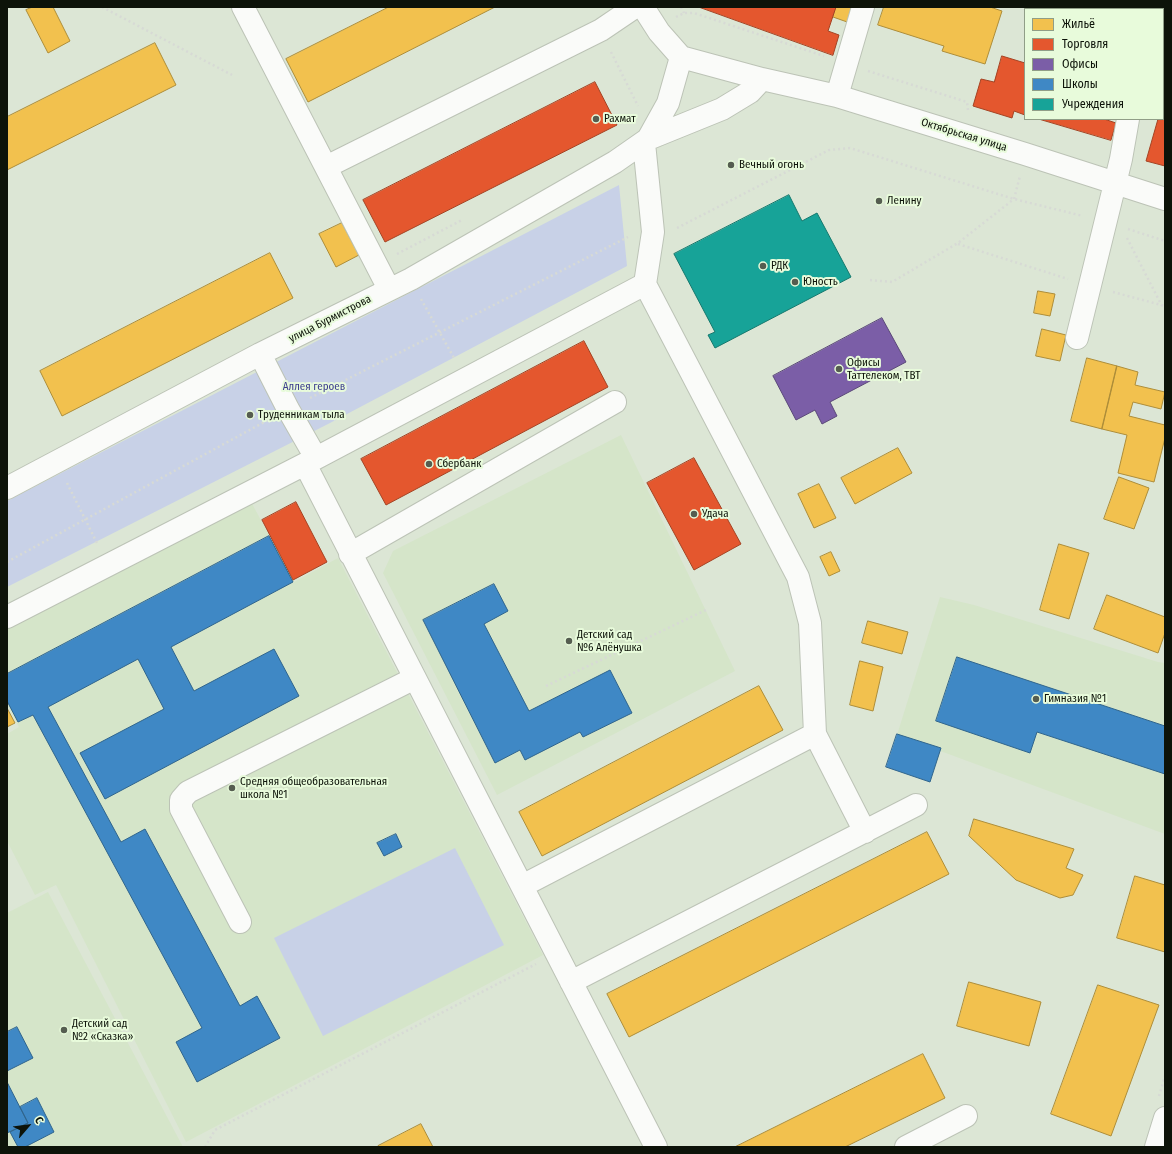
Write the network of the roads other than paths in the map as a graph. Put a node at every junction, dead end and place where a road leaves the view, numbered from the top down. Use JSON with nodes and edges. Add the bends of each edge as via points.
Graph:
{"nodes":[{"id":1,"x":243,"y":7,"type":"edge"},
{"id":2,"x":635,"y":7,"type":"edge"},
{"id":3,"x":643,"y":7,"type":"edge"},
{"id":4,"x":863,"y":7,"type":"edge"},
{"id":5,"x":681,"y":56,"type":"junction"},
{"id":6,"x":762,"y":79,"type":"junction"},
{"id":7,"x":837,"y":96,"type":"junction"},
{"id":8,"x":1128,"y":120,"type":"edge"},
{"id":9,"x":646,"y":141,"type":"junction"},
{"id":10,"x":326,"y":167,"type":"junction"},
{"id":11,"x":1116,"y":182,"type":"junction"},
{"id":12,"x":1165,"y":199,"type":"edge"},
{"id":13,"x":645,"y":284,"type":"junction"},
{"id":14,"x":389,"y":289,"type":"junction"},
{"id":15,"x":1077,"y":338,"type":"dead end"},
{"id":16,"x":260,"y":354,"type":"junction"},
{"id":17,"x":616,"y":402,"type":"dead end"},
{"id":18,"x":310,"y":461,"type":"junction"},
{"id":19,"x":7,"y":488,"type":"edge"},
{"id":20,"x":350,"y":554,"type":"junction"},
{"id":21,"x":7,"y":617,"type":"edge"},
{"id":22,"x":415,"y":678,"type":"junction"},
{"id":23,"x":815,"y":734,"type":"junction"},
{"id":24,"x":916,"y":805,"type":"dead end"},
{"id":25,"x":865,"y":832,"type":"junction"},
{"id":26,"x":522,"y":886,"type":"junction"},
{"id":27,"x":240,"y":922,"type":"dead end"},
{"id":28,"x":571,"y":982,"type":"junction"},
{"id":29,"x":966,"y":1116,"type":"dead end"},
{"id":30,"x":1165,"y":1118,"type":"edge"},
{"id":31,"x":656,"y":1147,"type":"edge"},
{"id":32,"x":906,"y":1147,"type":"edge"},
{"id":33,"x":1156,"y":1147,"type":"edge"}],
"edges":[{"from":1,"to":10,"type":"street"},
{"from":2,"to":10,"type":"street","via":[[601,30]]},
{"from":3,"to":5,"type":"street","via":[[659,32]]},
{"from":4,"to":7,"type":"street"},
{"from":5,"to":6,"type":"street","name":"Октябрьская улица"},
{"from":5,"to":9,"type":"street","via":[[668,103]]},
{"from":6,"to":7,"type":"street","name":"Октябрьская улица"},
{"from":6,"to":9,"type":"street","name":"улица Бурмистрова","via":[[750,92],[722,109]]},
{"from":7,"to":11,"type":"street","name":"Октябрьская улица"},
{"from":8,"to":11,"type":"street"},
{"from":9,"to":13,"type":"street","via":[[653,232]]},
{"from":9,"to":14,"type":"street","name":"улица Бурмистрова","via":[[615,162],[411,279]]},
{"from":10,"to":14,"type":"street"},
{"from":11,"to":12,"type":"street","name":"Октябрьская улица"},
{"from":11,"to":15,"type":"street","via":[[1113,225],[1089,286]]},
{"from":13,"to":18,"type":"street"},
{"from":13,"to":23,"type":"street","via":[[798,577],[810,623]]},
{"from":14,"to":16,"type":"street","name":"улица Бурмистрова"},
{"from":16,"to":18,"type":"street","via":[[288,409]]},
{"from":16,"to":19,"type":"street","name":"улица Бурмистрова"},
{"from":17,"to":20,"type":"street"},
{"from":18,"to":20,"type":"street"},
{"from":18,"to":21,"type":"street"},
{"from":20,"to":22,"type":"street"},
{"from":22,"to":26,"type":"street"},
{"from":22,"to":27,"type":"street","via":[[188,792],[181,800],[181,809]]},
{"from":23,"to":25,"type":"street"},
{"from":23,"to":26,"type":"street"},
{"from":24,"to":25,"type":"street"},
{"from":25,"to":28,"type":"street"},
{"from":26,"to":28,"type":"street"},
{"from":28,"to":31,"type":"street"},
{"from":29,"to":32,"type":"street"},
{"from":30,"to":33,"type":"street"}]}
